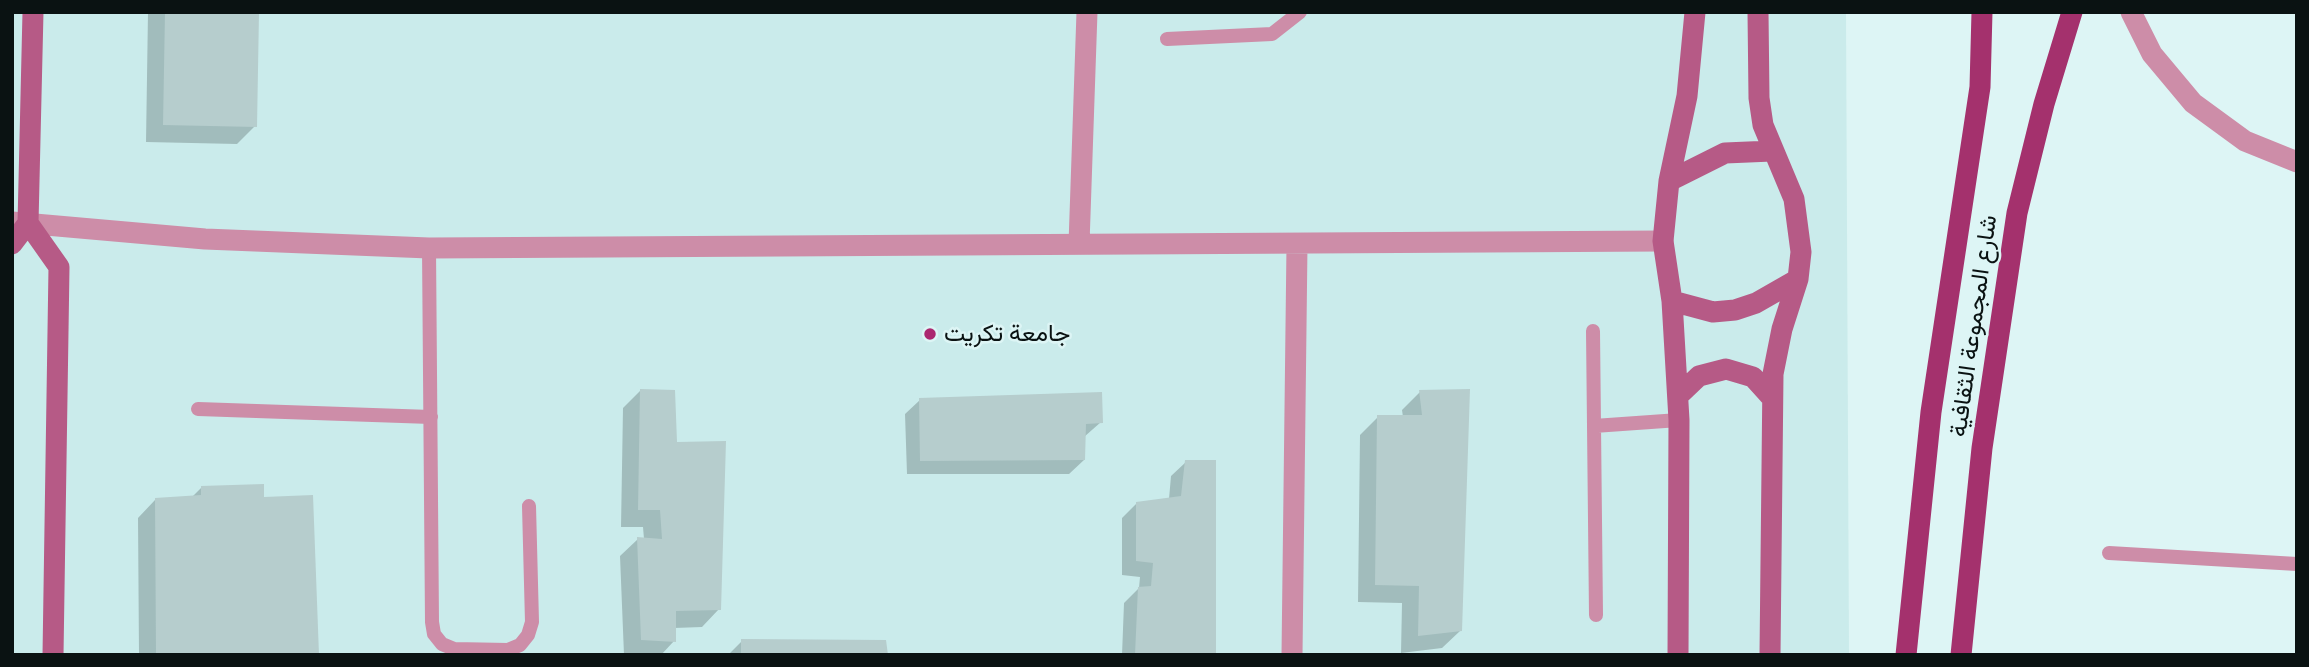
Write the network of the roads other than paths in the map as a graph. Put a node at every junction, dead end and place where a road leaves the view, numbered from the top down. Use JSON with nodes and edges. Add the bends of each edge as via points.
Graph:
{"nodes":[{"id":1,"x":33,"y":12,"type":"edge"},
{"id":2,"x":1087,"y":12,"type":"edge"},
{"id":3,"x":1300,"y":12,"type":"edge"},
{"id":4,"x":1695,"y":12,"type":"edge"},
{"id":5,"x":1758,"y":12,"type":"edge"},
{"id":6,"x":1982,"y":12,"type":"edge"},
{"id":7,"x":2072,"y":12,"type":"edge"},
{"id":8,"x":2131,"y":12,"type":"edge"},
{"id":9,"x":1167,"y":39,"type":"dead end"},
{"id":10,"x":1772,"y":151,"type":"junction"},
{"id":11,"x":2297,"y":162,"type":"edge"},
{"id":12,"x":1669,"y":181,"type":"junction"},
{"id":13,"x":20,"y":223,"type":"edge"},
{"id":14,"x":1663,"y":241,"type":"junction"},
{"id":15,"x":12,"y":244,"type":"edge"},
{"id":16,"x":1079,"y":244,"type":"junction"},
{"id":17,"x":1297,"y":245,"type":"junction"},
{"id":18,"x":429,"y":248,"type":"junction"},
{"id":19,"x":1798,"y":279,"type":"junction"},
{"id":20,"x":1672,"y":301,"type":"junction"},
{"id":21,"x":1593,"y":331,"type":"dead end"},
{"id":22,"x":1678,"y":396,"type":"junction"},
{"id":23,"x":1772,"y":398,"type":"junction"},
{"id":24,"x":198,"y":410,"type":"dead end"},
{"id":25,"x":431,"y":416,"type":"junction"},
{"id":26,"x":1679,"y":420,"type":"junction"},
{"id":27,"x":1594,"y":426,"type":"junction"},
{"id":28,"x":529,"y":506,"type":"dead end"},
{"id":29,"x":2109,"y":553,"type":"dead end"},
{"id":30,"x":2297,"y":564,"type":"edge"},
{"id":31,"x":1596,"y":615,"type":"dead end"},
{"id":32,"x":53,"y":655,"type":"edge"},
{"id":33,"x":1292,"y":655,"type":"edge"},
{"id":34,"x":1678,"y":655,"type":"edge"},
{"id":35,"x":1770,"y":655,"type":"edge"},
{"id":36,"x":1906,"y":655,"type":"edge"},
{"id":37,"x":1961,"y":655,"type":"edge"}],
"edges":[{"from":1,"to":13,"type":"street"},
{"from":2,"to":16,"type":"street"},
{"from":3,"to":9,"type":"lane","via":[[1272,34]]},
{"from":4,"to":12,"type":"street","via":[[1687,96]]},
{"from":5,"to":10,"type":"street","via":[[1759,98]]},
{"from":6,"to":36,"type":"main road","name":"شارع المجموعة الثقافية","via":[[1980,87],[1931,412]]},
{"from":7,"to":37,"type":"main road","name":"شارع المجموعة الثقافية","via":[[2017,213],[1982,448]]},
{"from":8,"to":11,"type":"street","via":[[2152,54],[2193,103],[2245,141]]},
{"from":10,"to":12,"type":"street","via":[[1725,153]]},
{"from":10,"to":19,"type":"street","via":[[1796,212],[1801,252]]},
{"from":12,"to":14,"type":"street"},
{"from":13,"to":15,"type":"street"},
{"from":13,"to":18,"type":"street","via":[[205,239]]},
{"from":13,"to":32,"type":"street","via":[[59,267]]},
{"from":14,"to":17,"type":"street"},
{"from":14,"to":20,"type":"street"},
{"from":16,"to":17,"type":"street"},
{"from":16,"to":18,"type":"street"},
{"from":17,"to":33,"type":"street"},
{"from":18,"to":25,"type":"lane"},
{"from":19,"to":20,"type":"street","via":[[1735,310],[1703,310]]},
{"from":19,"to":23,"type":"street","via":[[1777,352]]},
{"from":20,"to":22,"type":"street"},
{"from":21,"to":27,"type":"lane"},
{"from":22,"to":23,"type":"street","via":[[1699,376],[1726,369],[1753,377]]},
{"from":22,"to":26,"type":"street"},
{"from":23,"to":35,"type":"street"},
{"from":24,"to":25,"type":"lane"},
{"from":25,"to":28,"type":"lane","via":[[432,622],[434,634],[447,647],[508,650],[528,635],[532,622]]},
{"from":26,"to":27,"type":"lane"},
{"from":26,"to":34,"type":"street"},
{"from":27,"to":31,"type":"lane"},
{"from":29,"to":30,"type":"lane"}]}
